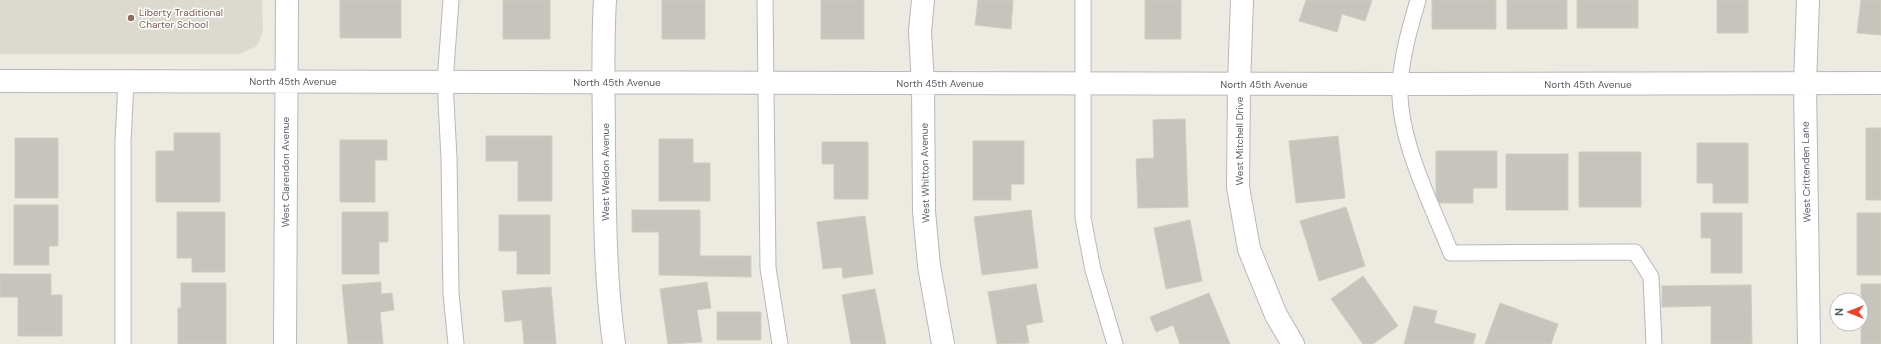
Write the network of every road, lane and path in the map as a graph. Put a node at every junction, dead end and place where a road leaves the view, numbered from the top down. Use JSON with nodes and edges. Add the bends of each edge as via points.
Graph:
{"nodes":[{"id":1,"x":287,"y":0,"type":"edge"},
{"id":2,"x":451,"y":0,"type":"edge"},
{"id":3,"x":605,"y":0,"type":"edge"},
{"id":4,"x":765,"y":0,"type":"edge"},
{"id":5,"x":923,"y":0,"type":"edge"},
{"id":6,"x":1083,"y":0,"type":"edge"},
{"id":7,"x":1242,"y":0,"type":"edge"},
{"id":8,"x":1418,"y":0,"type":"edge"},
{"id":9,"x":1808,"y":0,"type":"edge"},
{"id":10,"x":285,"y":80,"type":"junction"},
{"id":11,"x":0,"y":81,"type":"edge"},
{"id":12,"x":126,"y":81,"type":"junction"},
{"id":13,"x":445,"y":82,"type":"junction"},
{"id":14,"x":604,"y":82,"type":"junction"},
{"id":15,"x":765,"y":83,"type":"junction"},
{"id":16,"x":1082,"y":83,"type":"junction"},
{"id":17,"x":1881,"y":83,"type":"edge"},
{"id":18,"x":923,"y":84,"type":"junction"},
{"id":19,"x":1239,"y":84,"type":"junction"},
{"id":20,"x":1400,"y":84,"type":"junction"},
{"id":21,"x":1805,"y":84,"type":"junction"},
{"id":22,"x":123,"y":344,"type":"edge"},
{"id":23,"x":285,"y":344,"type":"edge"},
{"id":24,"x":456,"y":344,"type":"edge"},
{"id":25,"x":614,"y":344,"type":"edge"},
{"id":26,"x":780,"y":344,"type":"edge"},
{"id":27,"x":943,"y":344,"type":"edge"},
{"id":28,"x":1115,"y":344,"type":"edge"},
{"id":29,"x":1293,"y":344,"type":"edge"},
{"id":30,"x":1654,"y":344,"type":"edge"},
{"id":31,"x":1809,"y":344,"type":"edge"}],
"edges":[{"from":1,"to":10,"type":"street","name":"West Clarendon Avenue"},
{"from":2,"to":13,"type":"lane"},
{"from":3,"to":14,"type":"street","name":"West Weldon Avenue"},
{"from":4,"to":15,"type":"lane"},
{"from":5,"to":18,"type":"street","name":"West Whitton Avenue","via":[[920,31]]},
{"from":6,"to":16,"type":"lane"},
{"from":7,"to":19,"type":"street","name":"West Mitchell Drive"},
{"from":8,"to":20,"type":"lane","via":[[1406,42]]},
{"from":9,"to":21,"type":"street","name":"West Crittenden Lane"},
{"from":10,"to":12,"type":"street","name":"North 45th Avenue"},
{"from":10,"to":13,"type":"street","name":"North 45th Avenue"},
{"from":10,"to":23,"type":"street","name":"West Clarendon Avenue"},
{"from":11,"to":12,"type":"street","name":"North 45th Avenue"},
{"from":12,"to":22,"type":"lane","via":[[123,142]]},
{"from":13,"to":14,"type":"street","name":"North 45th Avenue"},
{"from":13,"to":24,"type":"lane","via":[[451,293]]},
{"from":14,"to":15,"type":"street","name":"North 45th Avenue"},
{"from":14,"to":25,"type":"street","name":"West Weldon Avenue","via":[[605,240]]},
{"from":15,"to":18,"type":"street","name":"North 45th Avenue"},
{"from":15,"to":26,"type":"lane","via":[[768,268]]},
{"from":16,"to":18,"type":"street","name":"North 45th Avenue"},
{"from":16,"to":19,"type":"street","name":"North 45th Avenue"},
{"from":16,"to":28,"type":"lane","via":[[1083,218],[1093,270]]},
{"from":17,"to":21,"type":"street","name":"North 45th Avenue"},
{"from":18,"to":27,"type":"street","name":"West Whitton Avenue","via":[[924,211],[928,266]]},
{"from":19,"to":20,"type":"street","name":"North 45th Avenue"},
{"from":19,"to":29,"type":"street","name":"West Mitchell Drive","via":[[1238,187],[1249,249],[1276,315]]},
{"from":20,"to":21,"type":"street","name":"North 45th Avenue"},
{"from":20,"to":30,"type":"lane","via":[[1402,119],[1414,161],[1451,253],[1635,252],[1650,277]]},
{"from":21,"to":31,"type":"street","name":"West Crittenden Lane"}]}
